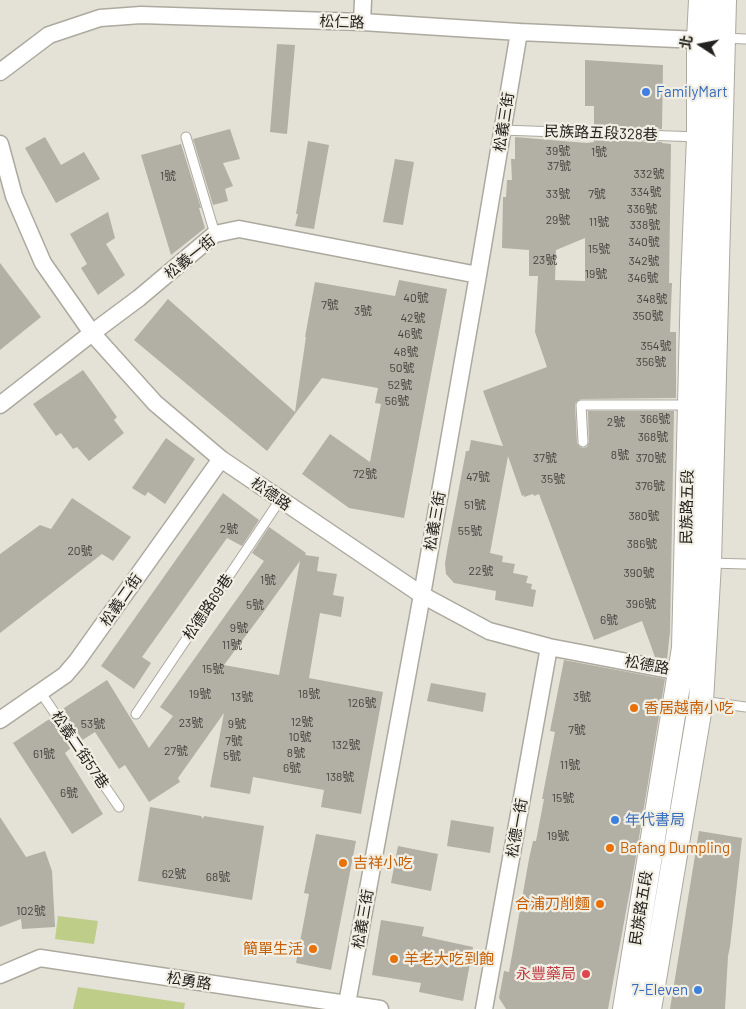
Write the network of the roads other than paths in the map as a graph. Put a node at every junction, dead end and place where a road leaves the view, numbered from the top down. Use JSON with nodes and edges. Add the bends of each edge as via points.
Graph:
{"nodes":[{"id":1,"x":362,"y":0,"type":"edge"},
{"id":2,"x":701,"y":0,"type":"edge"},
{"id":3,"x":724,"y":0,"type":"edge"},
{"id":4,"x":362,"y":22,"type":"junction"},
{"id":5,"x":518,"y":32,"type":"junction"},
{"id":6,"x":734,"y":39,"type":"edge"},
{"id":7,"x":698,"y":40,"type":"junction"},
{"id":8,"x":0,"y":72,"type":"edge"},
{"id":9,"x":502,"y":130,"type":"junction"},
{"id":10,"x":699,"y":136,"type":"junction"},
{"id":11,"x":186,"y":137,"type":"dead end"},
{"id":12,"x":0,"y":144,"type":"edge"},
{"id":13,"x":215,"y":234,"type":"junction"},
{"id":14,"x":478,"y":275,"type":"junction"},
{"id":15,"x":92,"y":333,"type":"junction"},
{"id":16,"x":0,"y":405,"type":"edge"},
{"id":17,"x":690,"y":405,"type":"junction"},
{"id":18,"x":583,"y":442,"type":"dead end"},
{"id":19,"x":221,"y":459,"type":"junction"},
{"id":20,"x":280,"y":500,"type":"junction"},
{"id":21,"x":697,"y":562,"type":"junction"},
{"id":22,"x":746,"y":564,"type":"edge"},
{"id":23,"x":422,"y":595,"type":"junction"},
{"id":24,"x":549,"y":647,"type":"junction"},
{"id":25,"x":680,"y":672,"type":"junction"},
{"id":26,"x":41,"y":693,"type":"junction"},
{"id":27,"x":701,"y":701,"type":"junction"},
{"id":28,"x":746,"y":707,"type":"edge"},
{"id":29,"x":136,"y":714,"type":"dead end"},
{"id":30,"x":0,"y":720,"type":"edge"},
{"id":31,"x":119,"y":807,"type":"dead end"},
{"id":32,"x":0,"y":975,"type":"edge"},
{"id":33,"x":347,"y":1006,"type":"edge"},
{"id":34,"x":380,"y":1009,"type":"edge"},
{"id":35,"x":484,"y":1009,"type":"edge"},
{"id":36,"x":625,"y":1009,"type":"edge"},
{"id":37,"x":649,"y":1009,"type":"edge"}],
"edges":[{"from":1,"to":4,"type":"street"},
{"from":2,"to":7,"type":"main road","name":"民族路五段"},
{"from":3,"to":6,"type":"main road","name":"民族路五段"},
{"from":4,"to":5,"type":"street","name":"松仁路"},
{"from":4,"to":8,"type":"street","name":"松仁路","via":[[141,15],[100,18],[49,35]]},
{"from":5,"to":7,"type":"street","name":"松仁路"},
{"from":5,"to":9,"type":"street","name":"松義三街"},
{"from":6,"to":7,"type":"lane"},
{"from":6,"to":21,"type":"main road","name":"民族路五段"},
{"from":7,"to":10,"type":"main road","name":"民族路五段"},
{"from":9,"to":10,"type":"lane","name":"民族路五段328巷"},
{"from":9,"to":14,"type":"street","name":"松義三街"},
{"from":10,"to":17,"type":"main road","name":"民族路五段"},
{"from":11,"to":13,"type":"lane"},
{"from":12,"to":15,"type":"street","name":"松德路","via":[[14,196],[43,263]]},
{"from":13,"to":14,"type":"street","name":"松義一街","via":[[239,230]]},
{"from":13,"to":15,"type":"street","name":"松義一街"},
{"from":14,"to":23,"type":"street","name":"松義三街"},
{"from":15,"to":16,"type":"street","name":"松義一街"},
{"from":15,"to":19,"type":"street","name":"松德路","via":[[155,403]]},
{"from":17,"to":18,"type":"lane","via":[[581,405]]},
{"from":17,"to":21,"type":"main road","name":"民族路五段"},
{"from":19,"to":20,"type":"street","name":"松德路"},
{"from":19,"to":26,"type":"street","name":"松義二街","via":[[77,661]]},
{"from":20,"to":23,"type":"street","name":"松德路"},
{"from":20,"to":29,"type":"lane","name":"松德路69巷"},
{"from":21,"to":22,"type":"lane"},
{"from":21,"to":25,"type":"main road","name":"民族路五段"},
{"from":21,"to":27,"type":"main road","name":"民族路五段"},
{"from":23,"to":24,"type":"street","name":"松德路","via":[[489,631]]},
{"from":23,"to":33,"type":"street","name":"松義三街"},
{"from":24,"to":25,"type":"street","name":"松德路"},
{"from":24,"to":35,"type":"street","name":"松德一街"},
{"from":25,"to":27,"type":"lane"},
{"from":25,"to":36,"type":"main road","name":"民族路五段"},
{"from":26,"to":30,"type":"street","name":"松義二街"},
{"from":26,"to":31,"type":"lane","name":"松義二街57巷"},
{"from":27,"to":28,"type":"lane"},
{"from":27,"to":37,"type":"main road","name":"民族路五段"},
{"from":32,"to":33,"type":"street","name":"松勇路","via":[[40,958]]},
{"from":33,"to":34,"type":"street","name":"松勇路"}]}
